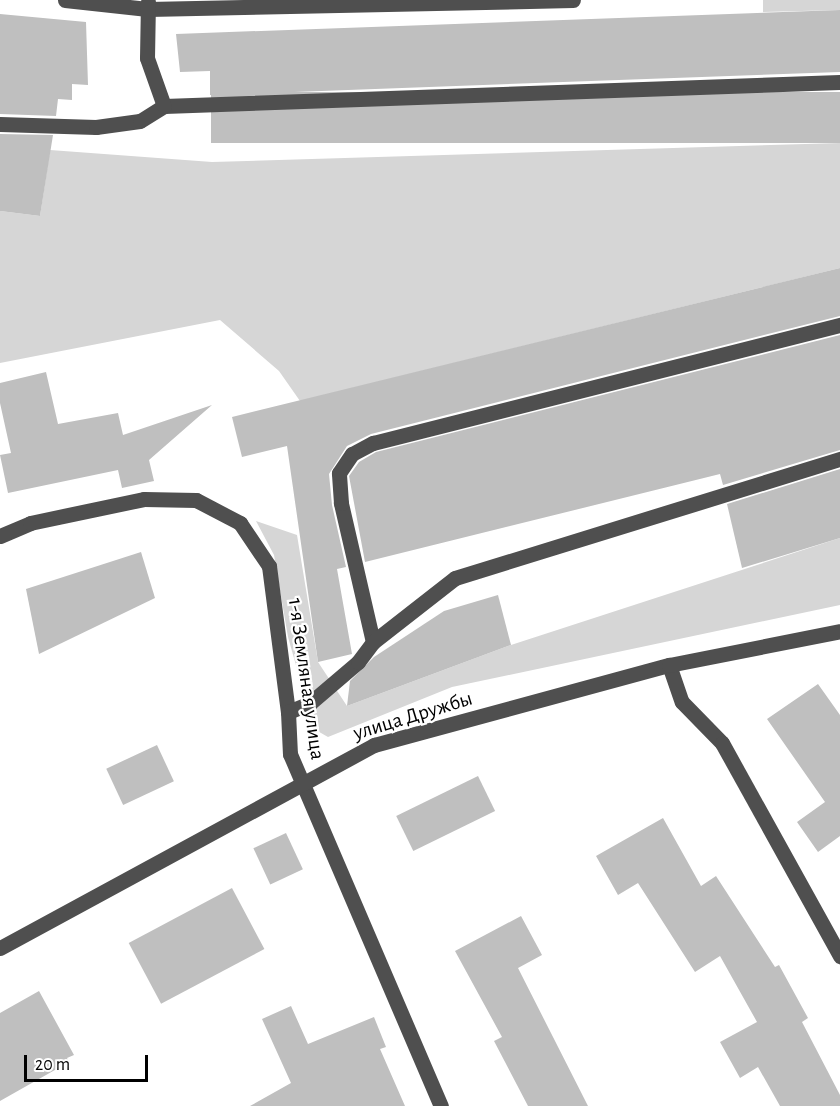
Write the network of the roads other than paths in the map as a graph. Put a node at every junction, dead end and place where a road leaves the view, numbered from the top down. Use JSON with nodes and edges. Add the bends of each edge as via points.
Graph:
{"nodes":[{"id":1,"x":65,"y":0,"type":"edge"},
{"id":2,"x":573,"y":0,"type":"edge"},
{"id":3,"x":89,"y":1,"type":"edge"},
{"id":4,"x":148,"y":5,"type":"edge"},
{"id":5,"x":840,"y":82,"type":"edge"},
{"id":6,"x":164,"y":106,"type":"junction"},
{"id":7,"x":0,"y":124,"type":"edge"},
{"id":8,"x":840,"y":325,"type":"edge"},
{"id":9,"x":840,"y":459,"type":"edge"},
{"id":10,"x":0,"y":536,"type":"edge"},
{"id":11,"x":840,"y":630,"type":"edge"},
{"id":12,"x":373,"y":642,"type":"junction"},
{"id":13,"x":669,"y":665,"type":"junction"},
{"id":14,"x":288,"y":712,"type":"junction"},
{"id":15,"x":301,"y":783,"type":"junction"},
{"id":16,"x":0,"y":948,"type":"edge"},
{"id":17,"x":840,"y":957,"type":"edge"},
{"id":18,"x":441,"y":1106,"type":"edge"}],
"edges":[{"from":1,"to":3,"type":"street"},
{"from":2,"to":4,"type":"street"},
{"from":3,"to":4,"type":"street"},
{"from":4,"to":6,"type":"street","via":[[147,58]]},
{"from":5,"to":6,"type":"street"},
{"from":6,"to":7,"type":"street","via":[[140,121],[96,127]]},
{"from":8,"to":12,"type":"street","via":[[373,443],[352,454],[339,473],[341,503]]},
{"from":9,"to":12,"type":"street","via":[[455,578]]},
{"from":10,"to":14,"type":"street","name":"1-я Земляная улица","via":[[30,523],[144,499],[196,500],[240,523],[269,566]]},
{"from":11,"to":13,"type":"street","name":"улица Дружбы"},
{"from":12,"to":14,"type":"street","via":[[358,662],[310,703]]},
{"from":13,"to":15,"type":"street","name":"улица Дружбы","via":[[374,746]]},
{"from":13,"to":17,"type":"street","via":[[682,702],[722,743]]},
{"from":14,"to":15,"type":"street","name":"1-я Земляная улица","via":[[290,754]]},
{"from":15,"to":16,"type":"street","name":"улица Дружбы"},
{"from":15,"to":18,"type":"street","name":"1-я Земляная улица"}]}
